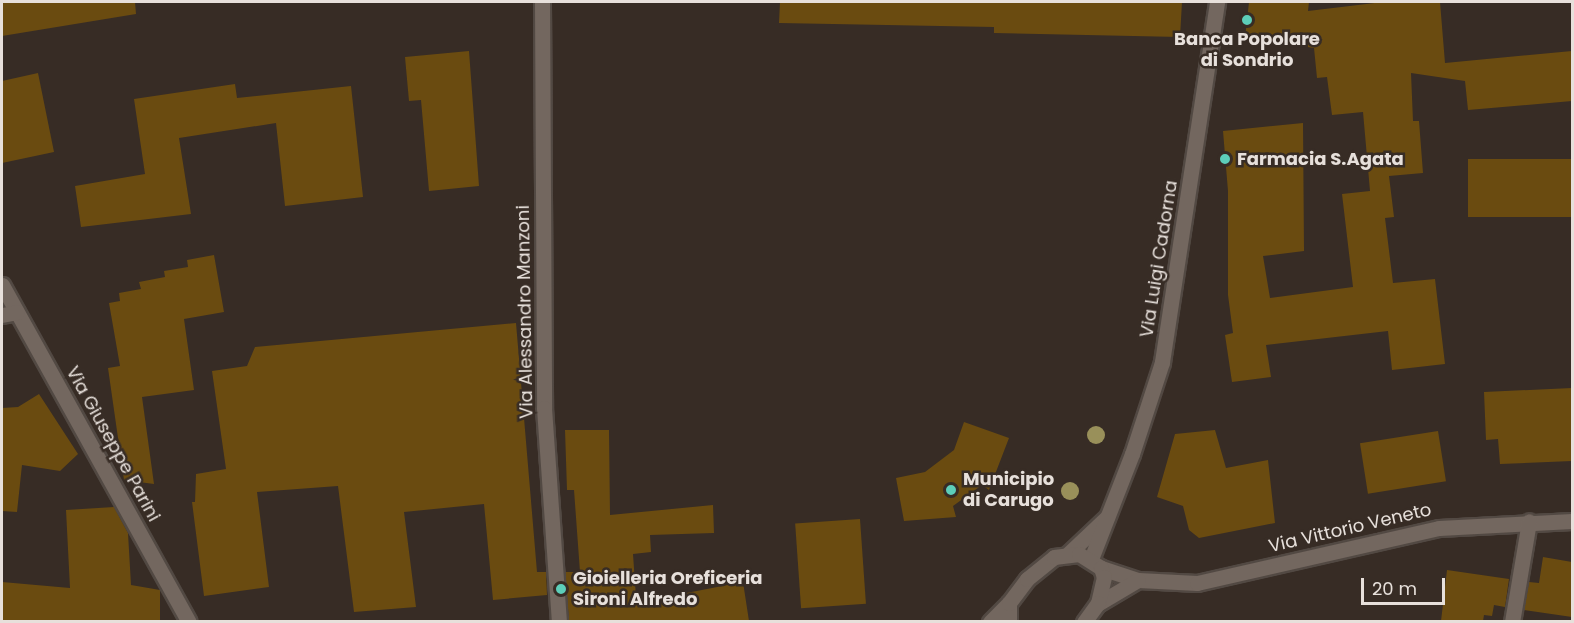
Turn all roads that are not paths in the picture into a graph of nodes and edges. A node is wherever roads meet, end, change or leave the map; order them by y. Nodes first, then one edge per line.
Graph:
1 (542, 2) edge
2 (1216, 2) edge
3 (2, 285) edge
4 (17, 312) junction
5 (2, 315) edge
6 (1109, 515) junction
7 (1529, 521) junction
8 (1572, 521) edge
9 (1068, 554) junction
10 (1096, 563) junction
11 (1138, 580) junction
12 (1009, 603) junction
13 (1098, 603) junction
14 (189, 621) edge
15 (559, 621) edge
16 (990, 621) edge
17 (1009, 621) edge
18 (1084, 621) edge
19 (1512, 621) edge

1 - 15 street, Via Alessandro Manzoni
2 - 6 street, Via Luigi Cadorna
3 - 4 street, Via Giuseppe Parini
4 - 5 street
4 - 14 street, Via Giuseppe Parini
6 - 9 street, Via Luigi Cadorna
6 - 10 street, Via Luigi Cadorna
7 - 8 street, Via Vittorio Veneto
7 - 11 street, Via Vittorio Veneto
7 - 19 street
9 - 10 street, Via Vittorio Veneto
9 - 12 street, Via Luigi Cadorna
10 - 11 street, Via Vittorio Veneto
10 - 13 street
11 - 13 street
12 - 16 street, Via Luigi Cadorna
12 - 17 street
13 - 18 street

